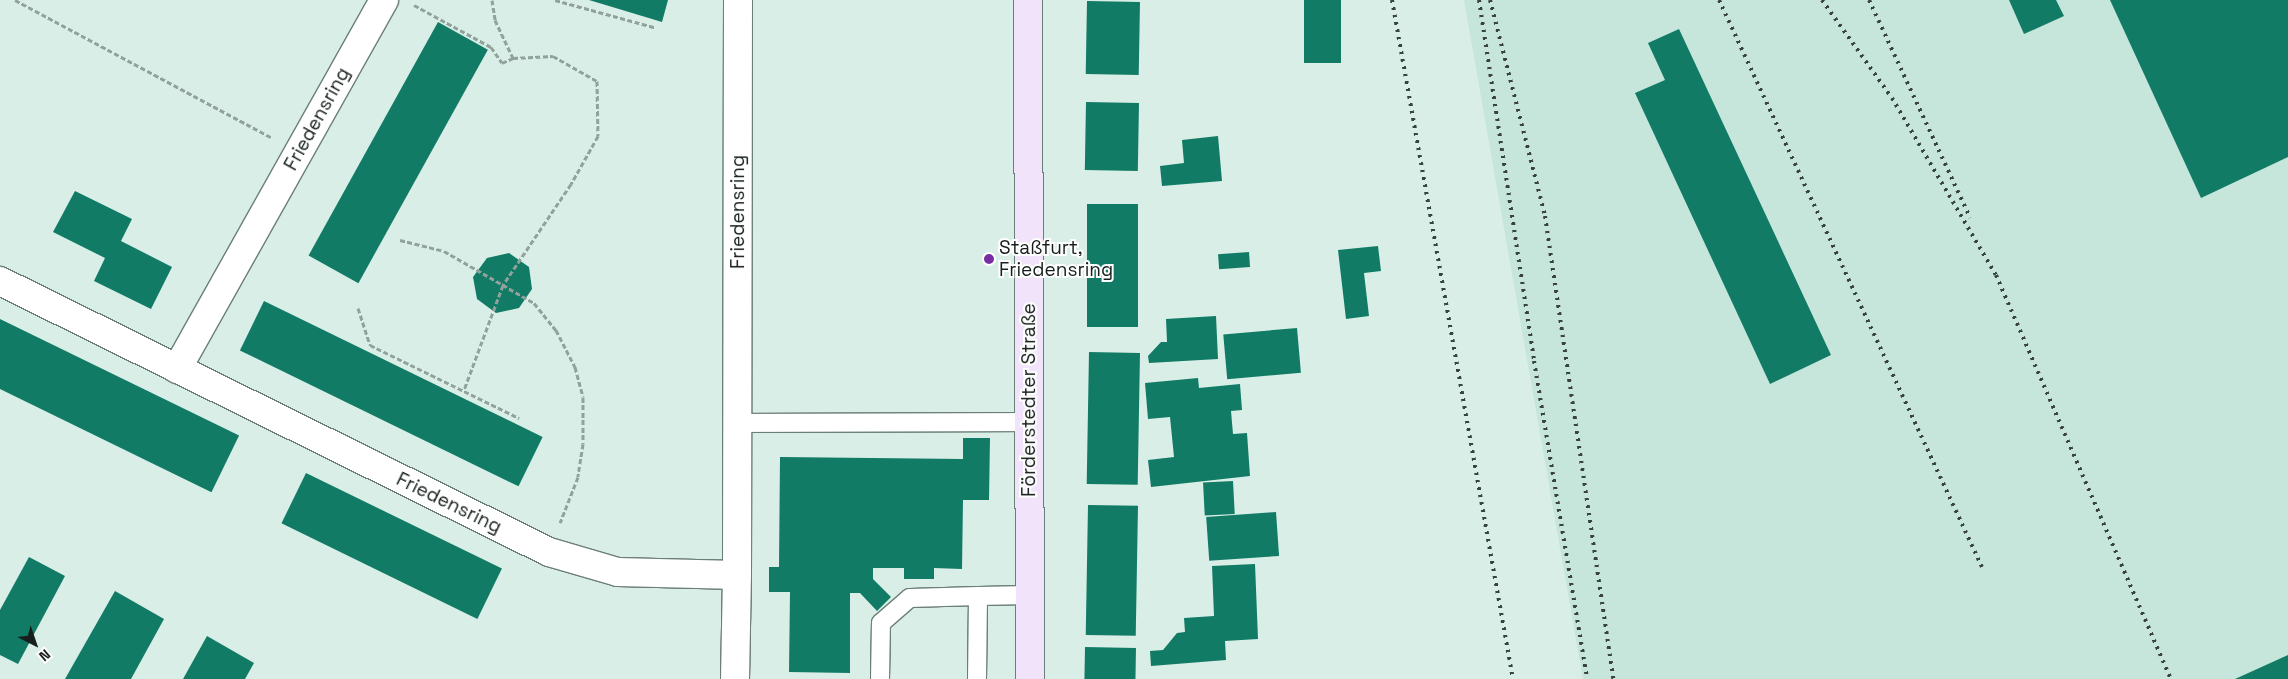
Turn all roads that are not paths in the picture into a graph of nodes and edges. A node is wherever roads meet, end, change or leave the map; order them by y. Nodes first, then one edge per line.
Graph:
1 (384, 0) edge
2 (738, 0) edge
3 (1028, 0) edge
4 (0, 280) edge
5 (177, 370) junction
6 (1029, 422) junction
7 (739, 423) junction
8 (737, 575) junction
9 (978, 596) junction
10 (1029, 596) junction
11 (735, 679) edge
12 (880, 679) edge
13 (977, 679) edge
14 (1030, 679) edge

1 - 5 street, Friedensring
2 - 7 street, Friedensring
3 - 6 main road, Förderstedter Straße
4 - 5 street, Friedensring
5 - 8 street, Friedensring
6 - 7 lane
6 - 10 main road, Förderstedter Straße
7 - 8 street, Friedensring
8 - 11 street, Friedensring
9 - 10 lane
9 - 12 lane
9 - 13 lane
10 - 14 main road, Förderstedter Straße

